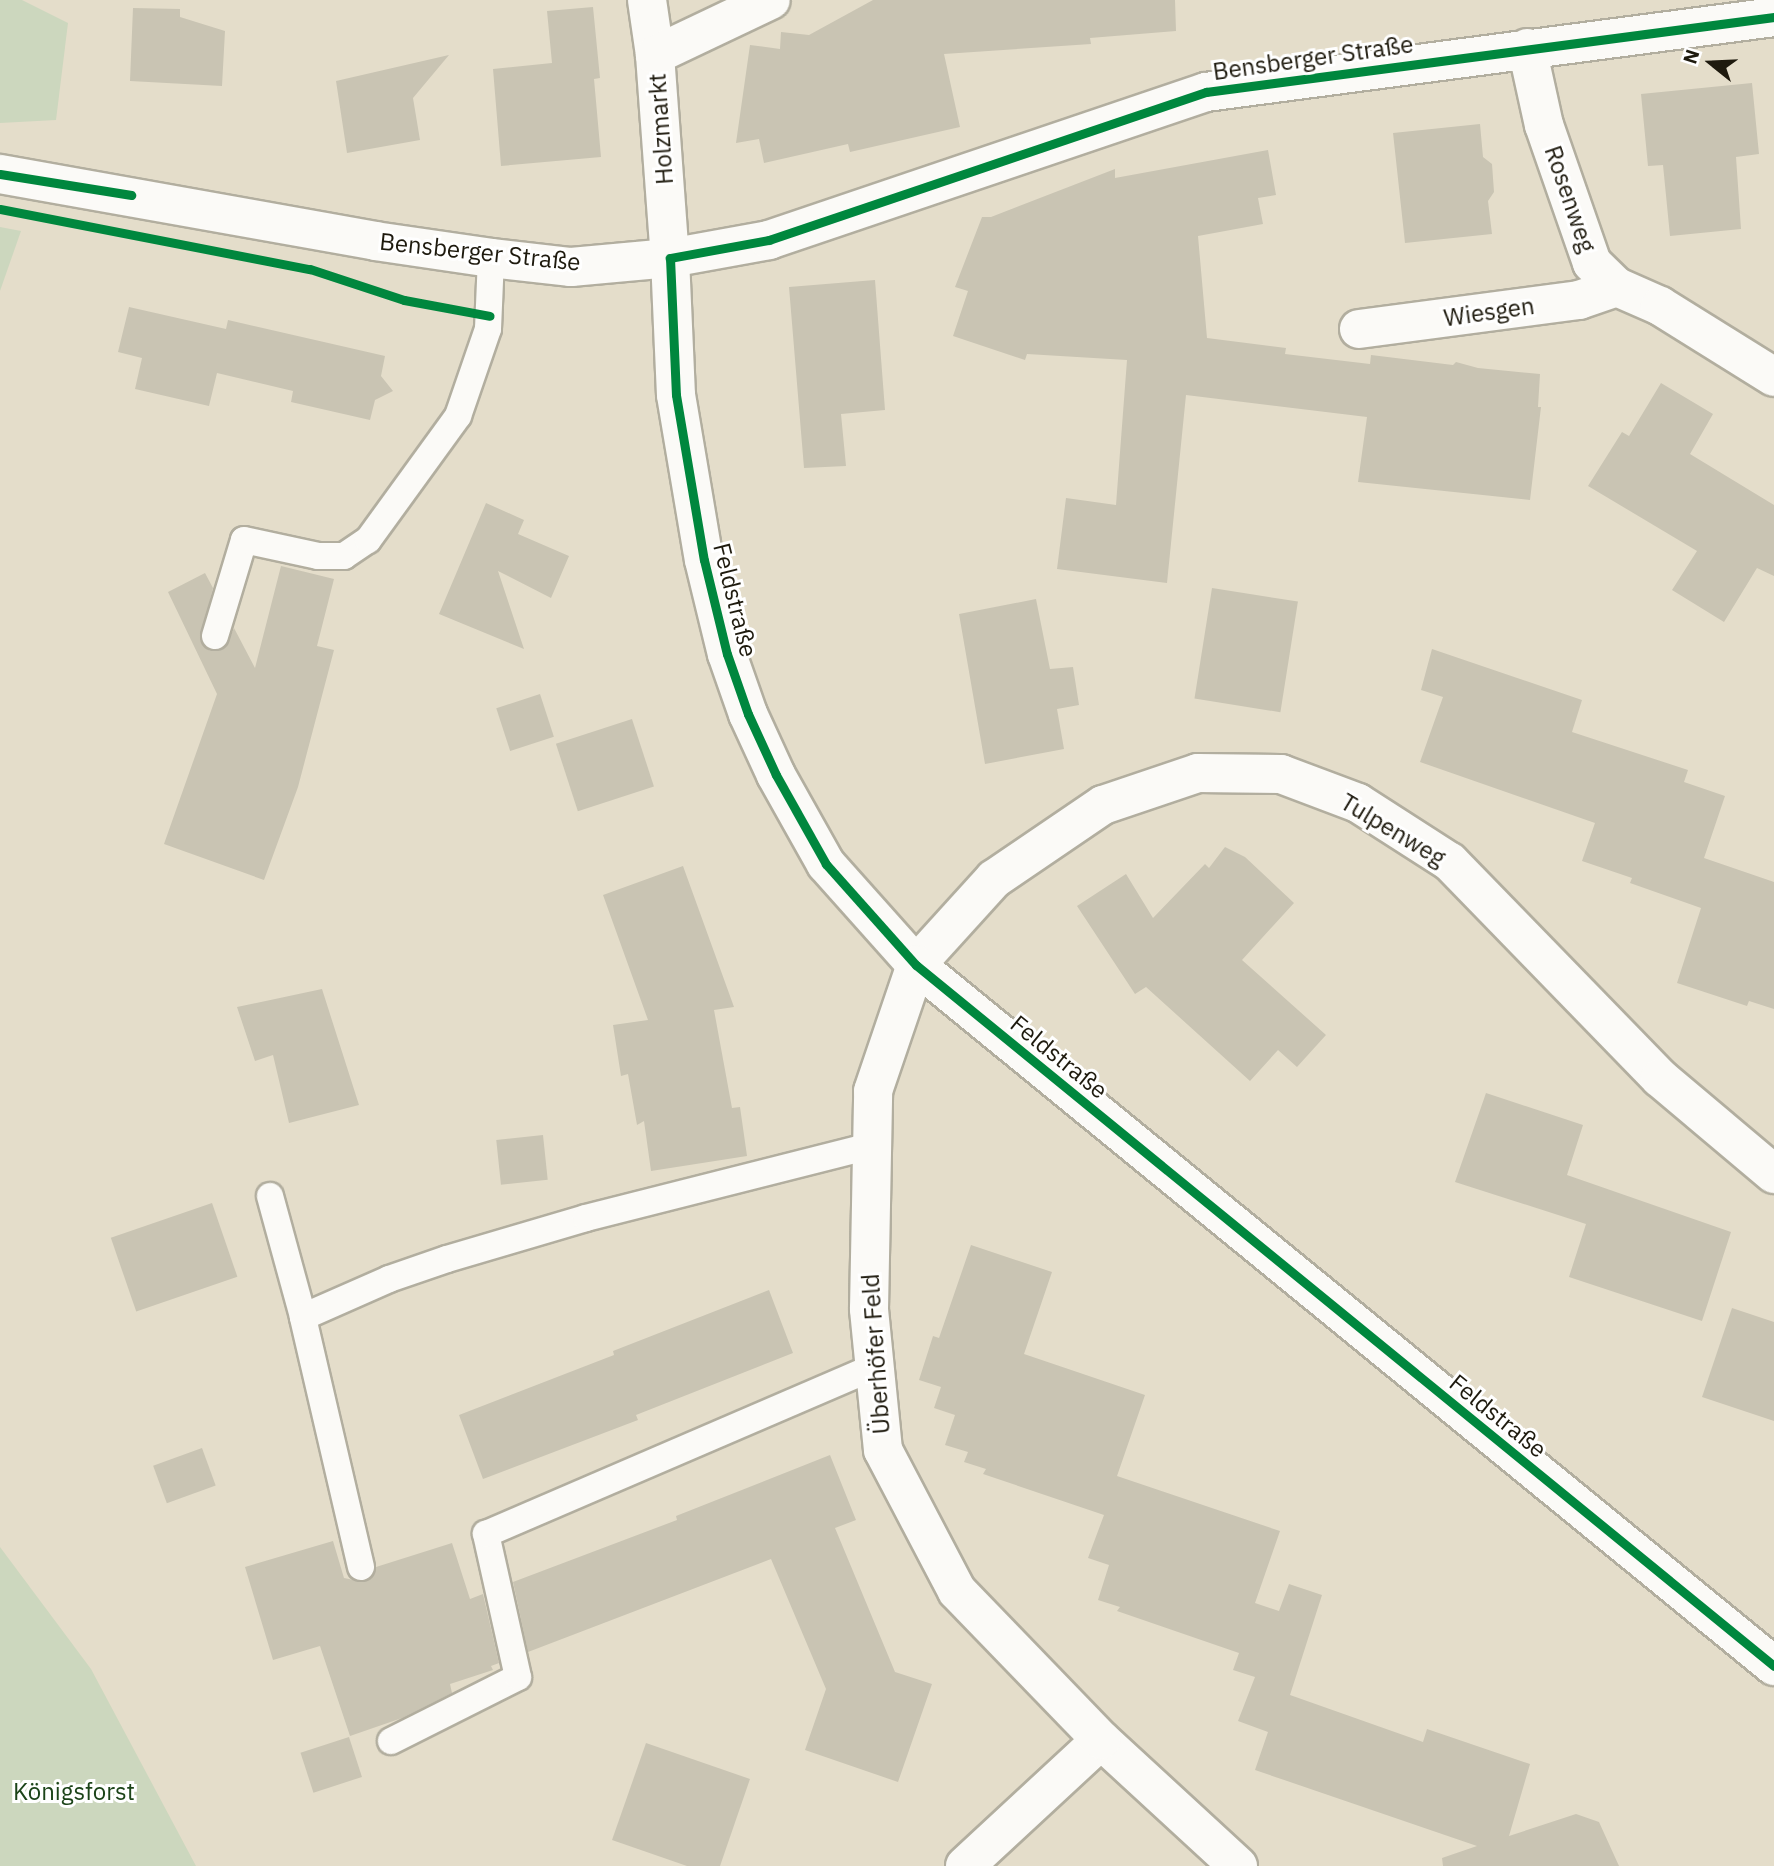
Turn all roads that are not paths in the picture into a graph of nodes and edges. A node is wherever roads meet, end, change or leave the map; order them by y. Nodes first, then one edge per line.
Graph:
1 (647, 0) edge
2 (771, 0) edge
3 (1774, 17) edge
4 (1527, 48) junction
5 (655, 55) junction
6 (0, 174) edge
7 (491, 258) junction
8 (670, 258) junction
9 (1616, 287) junction
10 (1359, 329) dead end
11 (1774, 377) edge
12 (215, 636) dead end
13 (916, 965) junction
14 (871, 1146) junction
15 (1774, 1174) edge
16 (271, 1196) dead end
17 (303, 1317) junction
18 (874, 1367) junction
19 (360, 1567) dead end
20 (1774, 1666) edge
21 (1101, 1740) junction
22 (391, 1741) dead end
23 (965, 1866) edge
24 (1238, 1866) edge

1 - 5 main road, Holzmarkt
2 - 5 main road
3 - 4 main road, Bensberger Straße
4 - 8 main road, Bensberger Straße
4 - 9 main road, Rosenweg
5 - 8 main road, Holzmarkt
6 - 7 main road, Bensberger Straße
7 - 8 main road, Bensberger Straße
7 - 12 lane
8 - 13 main road, Feldstraße
9 - 10 main road, Wiesgen
9 - 11 main road, Rosenweg
13 - 14 main road, Überhöfer Feld
13 - 15 main road, Tulpenweg
13 - 20 main road, Feldstraße
14 - 17 lane
14 - 18 main road, Überhöfer Feld
16 - 17 lane
17 - 19 lane
18 - 21 main road, Überhöfer Feld
18 - 22 lane
21 - 23 main road
21 - 24 main road, Überhöfer Feld

